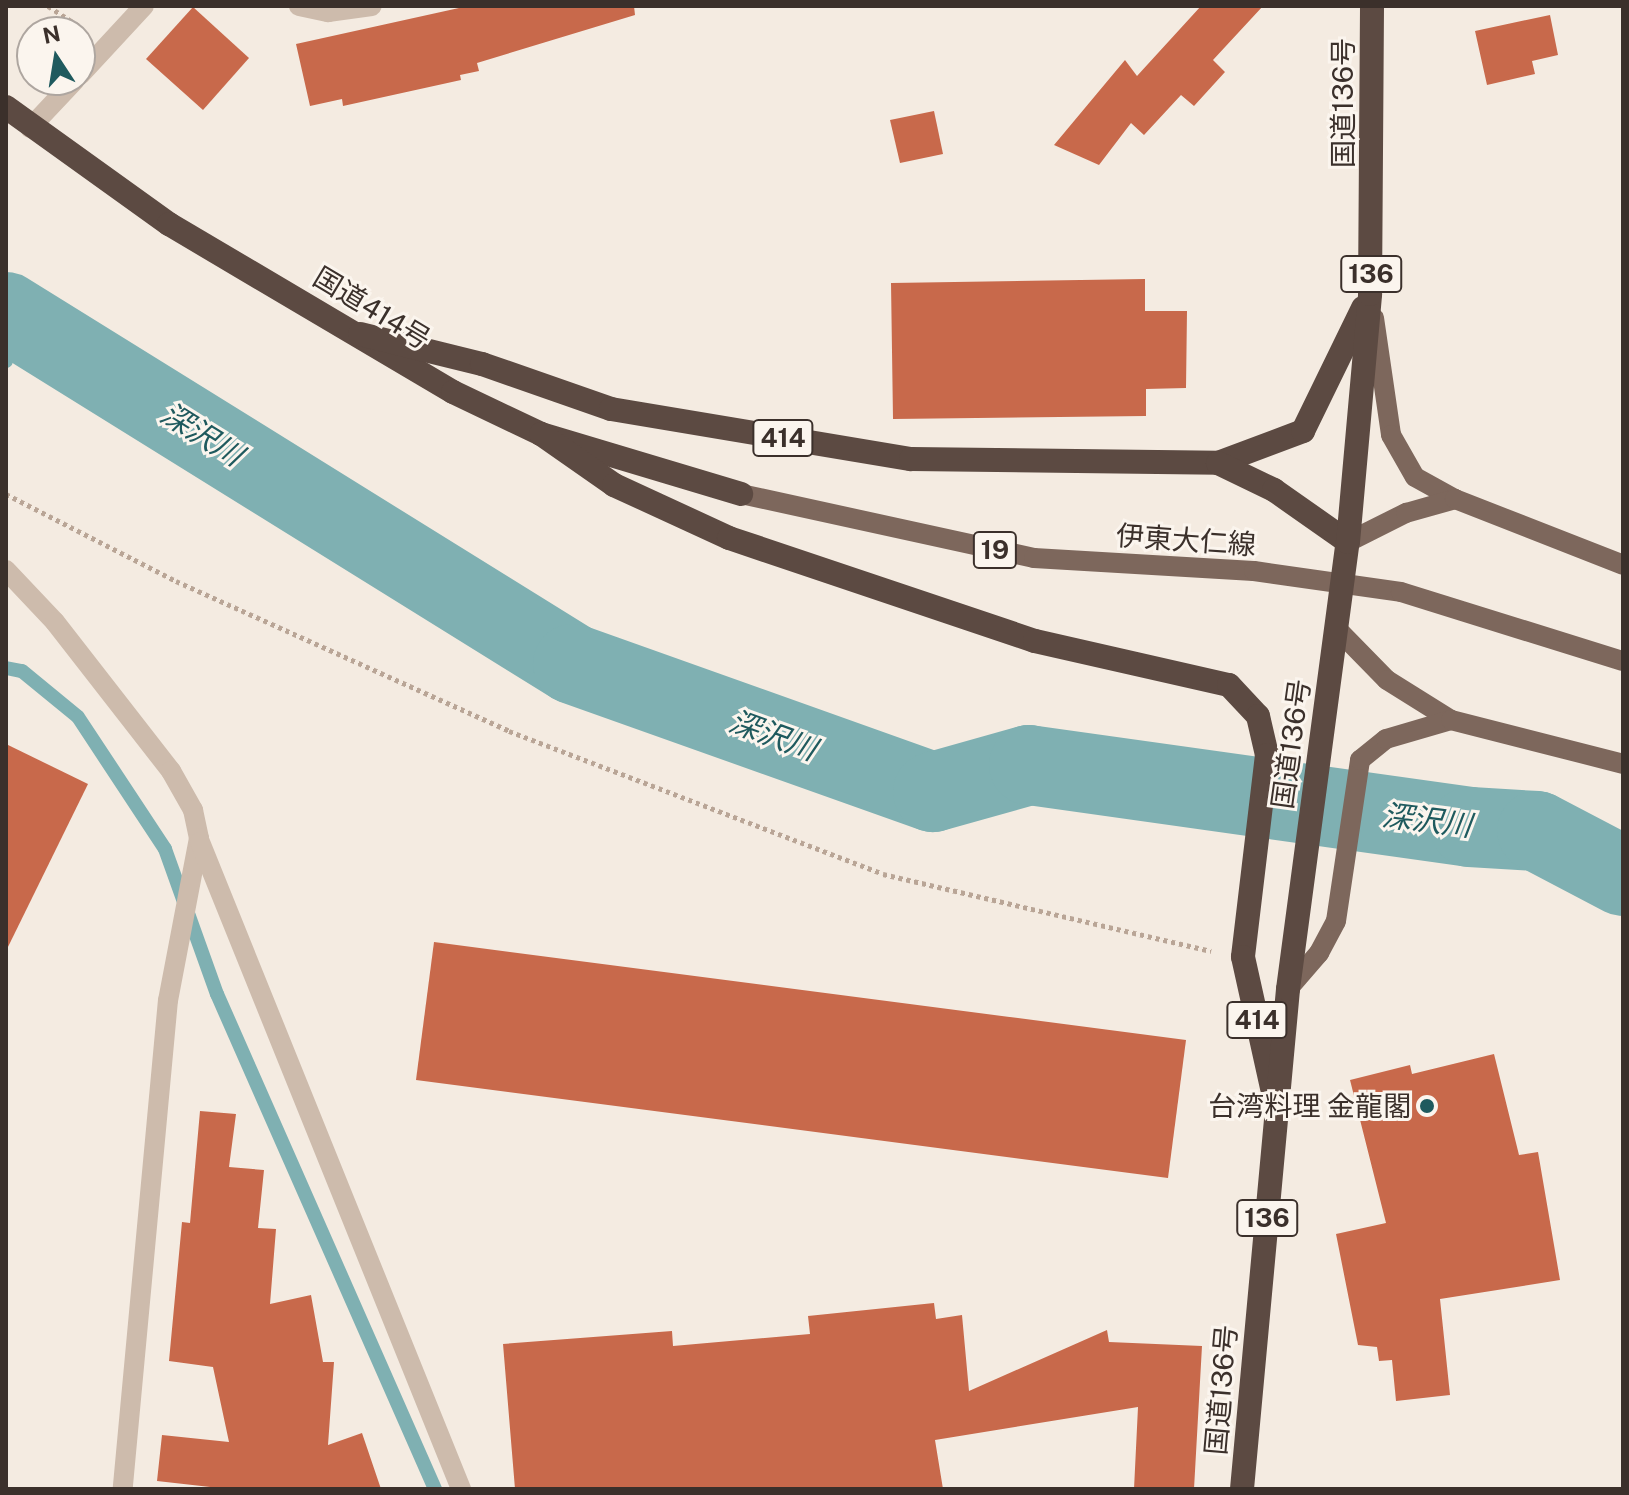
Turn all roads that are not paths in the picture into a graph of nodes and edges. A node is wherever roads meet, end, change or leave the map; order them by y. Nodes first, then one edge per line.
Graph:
1 (144, 6) edge
2 (299, 6) edge
3 (372, 6) edge
4 (1372, 6) edge
5 (96, 58) edge
6 (60, 96) edge
7 (6, 107) edge
8 (30, 128) junction
9 (1370, 294) junction
10 (360, 334) junction
11 (541, 434) junction
12 (1218, 463) junction
13 (741, 494) joint
14 (1455, 499) junction
15 (1348, 542) junction
16 (1623, 565) edge
17 (6, 570) edge
18 (1337, 629) junction
19 (1623, 661) edge
20 (1451, 720) junction
21 (1623, 764) edge
22 (199, 838) junction
23 (1288, 989) junction
24 (1277, 1110) junction
25 (123, 1489) edge
26 (461, 1489) edge
27 (1242, 1489) edge

1 - 5 street
2 - 3 street
4 - 9 highway, 国道136号 / 136
6 - 8 street
7 - 8 highway, 国道414号 / 414
8 - 10 highway, 国道414号 / 414
9 - 12 highway
9 - 14 main road
9 - 15 highway, 国道136号 / 136
10 - 11 highway, 国道414号 / 414
10 - 12 highway, 414
11 - 13 highway, 国道414号 / 414
11 - 24 highway, 414
12 - 15 highway, 414
13 - 19 main road, 伊東大仁線 / 19
14 - 15 main road
14 - 16 main road
15 - 18 highway, 国道136号 / 136
17 - 22 street
18 - 20 main road
18 - 23 highway, 国道136号 / 136
20 - 21 main road
20 - 23 main road
22 - 25 street
22 - 26 street
23 - 24 highway, 国道136号 / 136
24 - 27 highway, 国道136号 / 136

